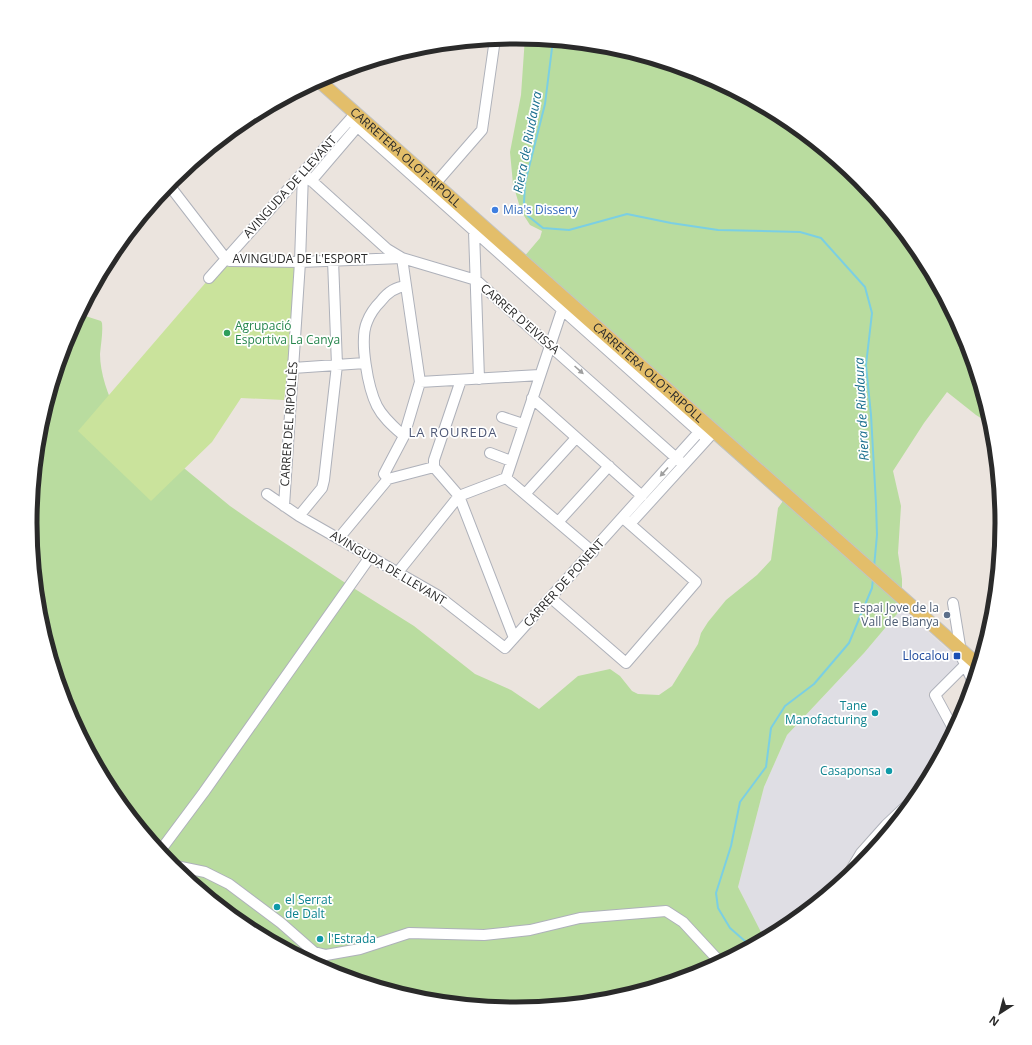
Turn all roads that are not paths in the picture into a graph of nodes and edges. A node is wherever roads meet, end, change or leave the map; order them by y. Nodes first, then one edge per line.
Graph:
1 (494, 45) edge
2 (322, 85) edge
3 (355, 120) junction
4 (303, 173) junction
5 (311, 181) junction
6 (435, 184) junction
7 (172, 189) edge
8 (474, 231) junction
9 (402, 258) junction
10 (226, 259) junction
11 (333, 260) junction
12 (300, 262) junction
13 (209, 278) dead end
14 (476, 280) junction
15 (406, 286) junction
16 (562, 310) junction
17 (550, 344) junction
18 (366, 363) junction
19 (336, 365) junction
20 (292, 368) junction
21 (540, 375) junction
22 (479, 379) junction
23 (461, 380) junction
24 (420, 382) junction
25 (532, 398) junction
26 (502, 417) dead end
27 (523, 424) junction
28 (404, 436) junction
29 (705, 437) junction
30 (576, 438) junction
31 (490, 454) dead end
32 (511, 461) junction
33 (680, 461) junction
34 (609, 466) junction
35 (434, 467) junction
36 (506, 478) junction
37 (388, 479) junction
38 (526, 493) junction
39 (267, 494) dead end
40 (459, 496) junction
41 (642, 496) junction
42 (284, 506) junction
43 (299, 516) junction
44 (559, 521) junction
45 (627, 521) junction
46 (339, 538) junction
47 (592, 552) junction
48 (370, 557) junction
49 (398, 572) junction
50 (552, 598) junction
51 (953, 603) dead end
52 (514, 638) junction
53 (505, 648) joint
54 (960, 649) junction
55 (971, 664) edge
56 (951, 724) edge
57 (890, 821) edge
58 (164, 846) edge
59 (857, 859) edge
60 (184, 868) edge
61 (716, 957) edge

1 - 6 street
2 - 3 main road, CARRETERA OLOT-RIPOLL
3 - 4 street, AVINGUDA DE LLEVANT
3 - 5 street, AVINGUDA DE LLEVANT
3 - 6 main road, CARRETERA OLOT-RIPOLL
3 - 8 street
4 - 5 street, CARRER D'EIVISSA
4 - 10 street, AVINGUDA DE LLEVANT
4 - 12 street, CARRER DEL RIPOLLÈS
5 - 9 street, CARRER D'EIVISSA
6 - 29 main road, CARRETERA OLOT-RIPOLL
7 - 10 street, AVINGUDA DE L'ESPORT
8 - 14 street
8 - 16 street
9 - 11 street, AVINGUDA DE L'ESPORT
9 - 14 street, CARRER D'EIVISSA
9 - 15 street
10 - 12 street, AVINGUDA DE L'ESPORT
10 - 13 street, AVINGUDA DE LLEVANT
11 - 12 street, AVINGUDA DE L'ESPORT
11 - 19 street
12 - 20 street, CARRER DEL RIPOLLÈS
14 - 17 street, CARRER D'EIVISSA
14 - 22 street
15 - 18 street
15 - 24 street
16 - 17 street
16 - 29 street
17 - 21 street
17 -> 33 street, CARRER D'EIVISSA
18 - 19 street
18 - 28 street
19 - 20 street
19 - 43 street
20 - 42 street, CARRER DEL RIPOLLÈS
21 - 22 street
21 - 25 street
22 - 23 street
23 - 24 street
23 - 35 street
24 - 28 street
25 - 27 street
25 - 30 street
26 - 27 street
27 - 32 street
28 - 37 street
29 - 33 street, CARRER DE PONENT
29 - 54 main road, CARRETERA OLOT-RIPOLL
30 - 34 street
30 - 38 street
31 - 32 street
32 - 36 street
33 -> 41 street, CARRER DE PONENT
33 - 45 street, CARRER DE PONENT
34 - 41 street
34 - 44 street
35 - 37 street
35 - 40 street
36 - 38 street
36 - 40 street
37 - 46 street
38 - 44 street
39 - 42 street, AVINGUDA DE LLEVANT
40 - 49 street
40 - 52 street
41 - 45 street, CARRER DE PONENT
42 - 43 street, AVINGUDA DE LLEVANT
43 - 46 street, AVINGUDA DE LLEVANT
44 - 47 street
45 - 47 street, CARRER DE PONENT
45 - 50 street
46 - 48 street, AVINGUDA DE LLEVANT
47 - 50 street, CARRER DE PONENT
48 - 49 street, AVINGUDA DE LLEVANT
48 - 58 street
49 - 53 street, AVINGUDA DE LLEVANT
50 - 52 street, CARRER DE PONENT
51 - 54 street
52 - 53 street, CARRER DE PONENT
54 - 55 main road, CARRETERA OLOT-RIPOLL
55 - 56 street
57 - 59 street
60 - 61 street

